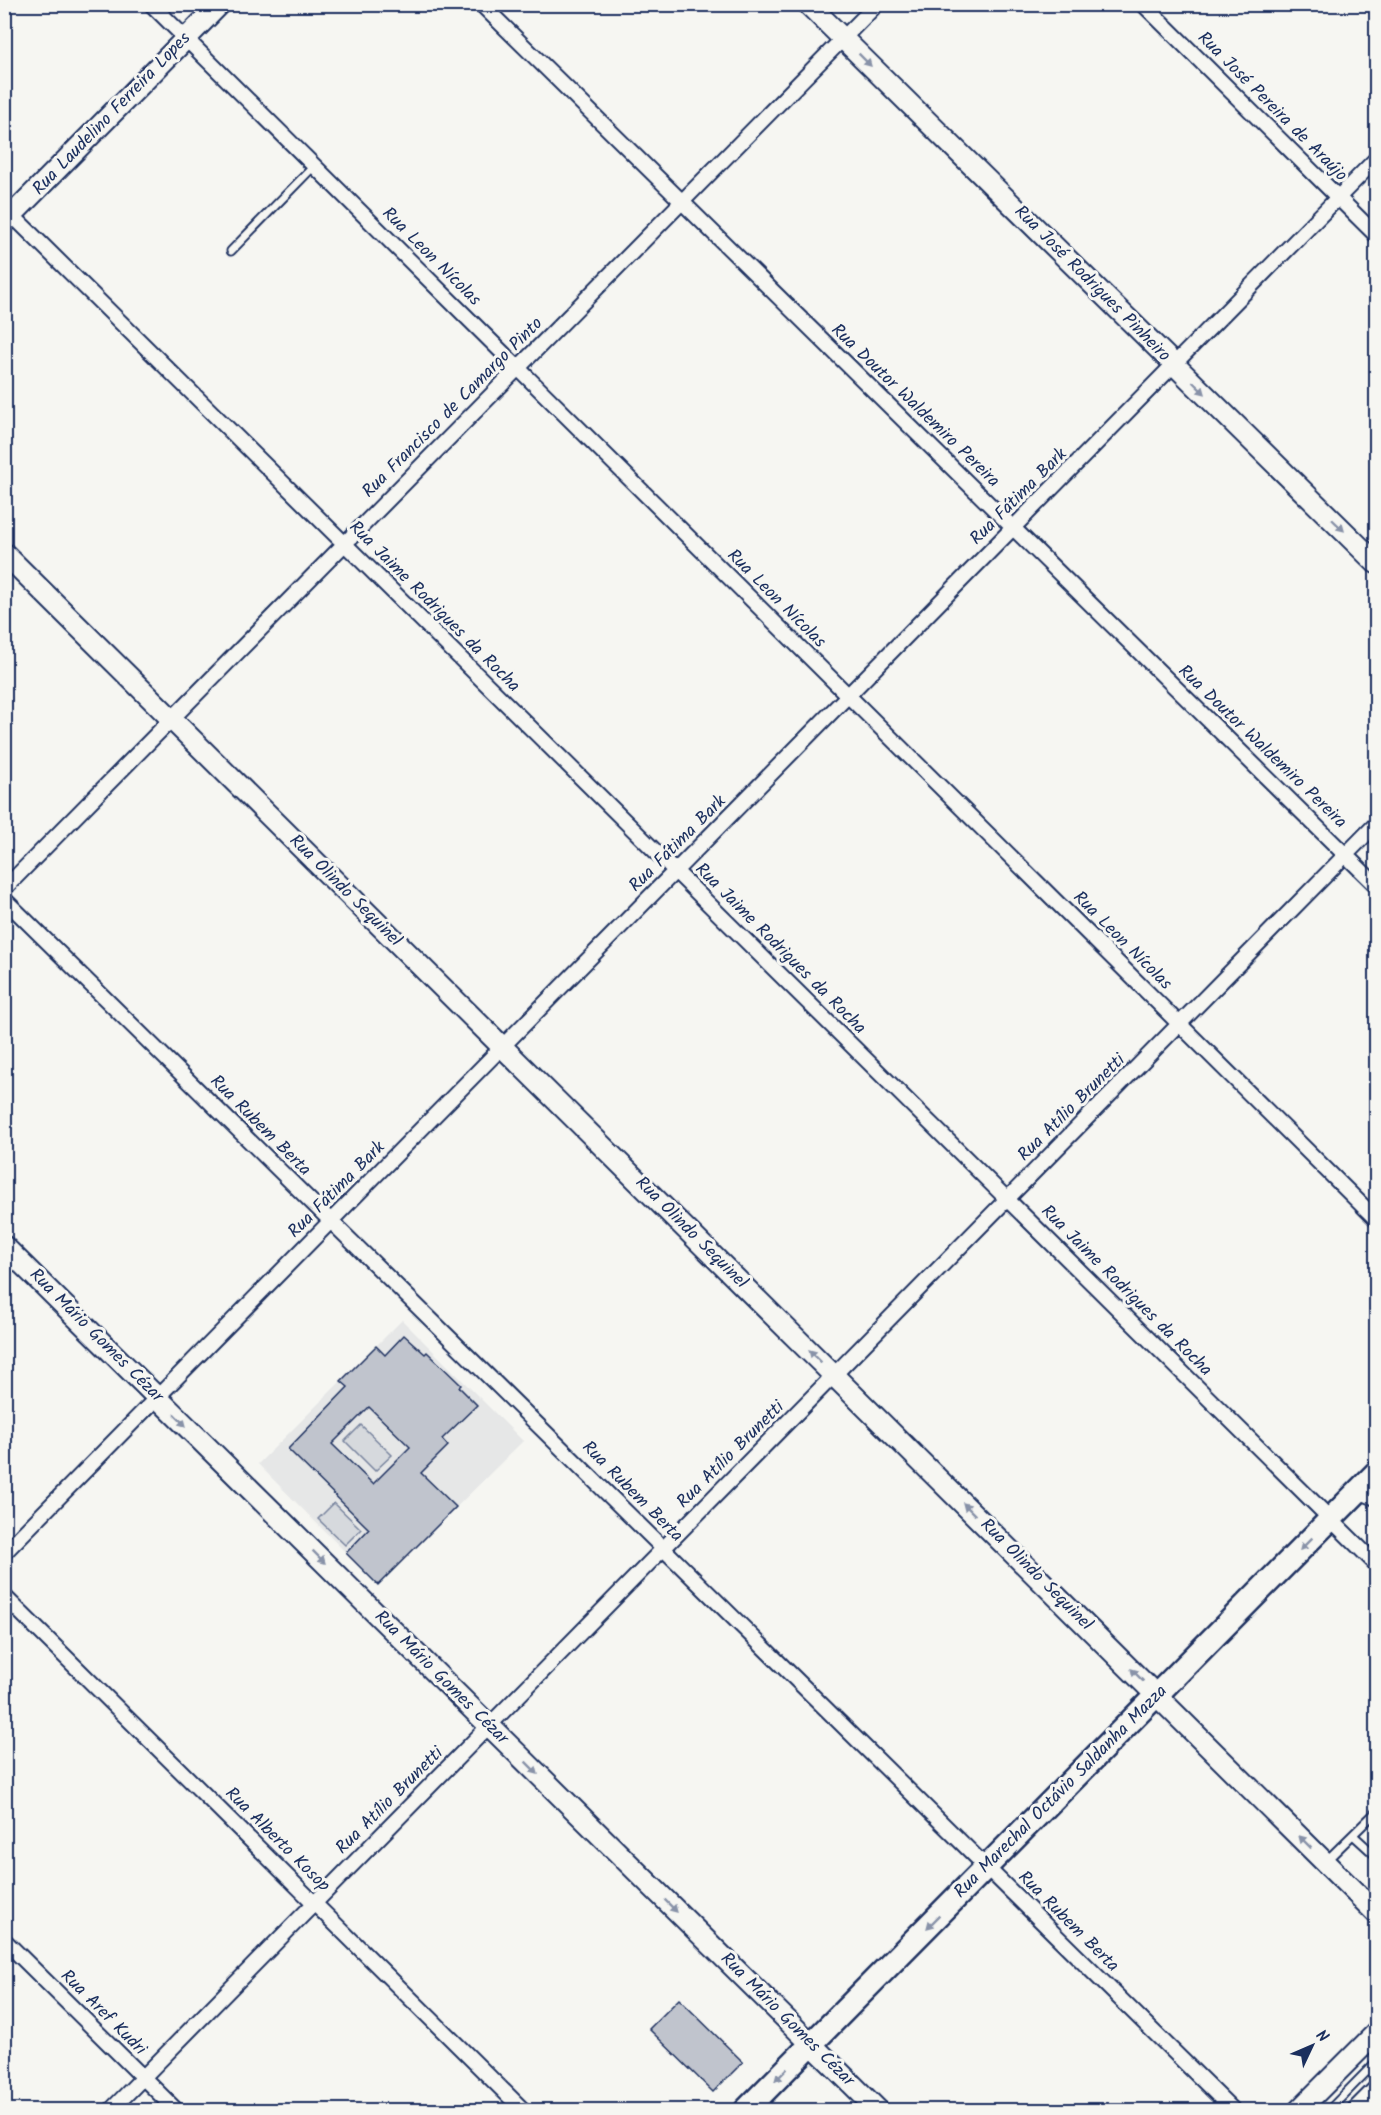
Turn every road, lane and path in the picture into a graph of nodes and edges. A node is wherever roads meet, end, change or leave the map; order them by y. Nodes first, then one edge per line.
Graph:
1 (151, 4) edge
2 (220, 4) edge
3 (481, 4) edge
4 (808, 4) edge
5 (877, 4) edge
6 (1143, 4) edge
7 (186, 39) junction
8 (843, 39) junction
9 (1377, 159) edge
10 (314, 166) junction
11 (1339, 198) junction
12 (682, 202) junction
13 (7, 215) edge
14 (1377, 235) edge
15 (231, 251) dead end
16 (1174, 364) junction
17 (518, 368) junction
18 (1014, 528) junction
19 (345, 544) junction
20 (4, 553) edge
21 (1377, 563) edge
22 (849, 696) junction
23 (172, 719) junction
24 (1377, 824) edge
25 (1346, 855) junction
26 (676, 871) junction
27 (1377, 885) edge
28 (4, 889) edge
29 (4, 899) edge
30 (1180, 1024) junction
31 (503, 1047) junction
32 (1007, 1199) junction
33 (1377, 1219) edge
34 (331, 1221) junction
35 (4, 1246) edge
36 (834, 1375) junction
37 (158, 1398) junction
38 (1377, 1473) edge
39 (1366, 1498) edge
40 (1331, 1519) junction
41 (664, 1548) junction
42 (4, 1553) edge
43 (1377, 1564) edge
44 (4, 1596) edge
45 (1156, 1695) junction
46 (489, 1726) junction
47 (1377, 1812) edge
48 (1353, 1835) junction
49 (1377, 1856) edge
50 (1325, 1862) junction
51 (987, 1867) junction
52 (314, 1903) junction
53 (1377, 1913) edge
54 (4, 1940) edge
55 (1377, 2033) edge
56 (811, 2044) junction
57 (1377, 2062) edge
58 (143, 2078) junction
59 (1377, 2092) edge
60 (111, 2110) edge
61 (176, 2110) edge
62 (523, 2110) edge
63 (746, 2110) edge
64 (878, 2110) edge
65 (1233, 2110) edge
66 (1299, 2110) edge
67 (1329, 2110) edge
68 (1358, 2110) edge

1 - 7 street, Rua Leon Nícolas
2 - 7 street, Rua Laudelino Ferreira Lopes
3 - 12 street, Rua Doutor Waldemiro Pereira
4 - 8 street, Rua José Rodrigues Pinheiro
5 - 8 street, Rua Francisco de Camargo Pinto
6 - 11 street, Rua José Pereira de Araújo
7 - 10 street, Rua Leon Nícolas
7 - 13 street, Rua Laudelino Ferreira Lopes
8 - 12 street, Rua Francisco de Camargo Pinto
8 -> 16 street, Rua José Rodrigues Pinheiro
9 - 11 street, Rua Fátima Bark
10 - 15 lane
10 - 17 street, Rua Leon Nícolas
11 - 14 street, Rua José Pereira de Araújo
11 - 16 street, Rua Fátima Bark
12 - 17 street, Rua Francisco de Camargo Pinto
12 - 18 street, Rua Doutor Waldemiro Pereira
13 - 19 street, Rua Jaime Rodrigues da Rocha
16 - 18 street, Rua Fátima Bark
16 -> 21 street, Rua José Rodrigues Pinheiro
17 - 19 street, Rua Francisco de Camargo Pinto
17 - 22 street, Rua Leon Nícolas
18 - 22 street, Rua Fátima Bark
18 - 25 street, Rua Doutor Waldemiro Pereira
19 - 23 street, Rua Francisco de Camargo Pinto
19 - 26 street, Rua Jaime Rodrigues da Rocha
20 - 23 street, Rua Olindo Sequinel
22 - 26 street, Rua Fátima Bark
22 - 30 street, Rua Leon Nícolas
23 - 28 street, Rua Francisco de Camargo Pinto
23 - 31 street, Rua Olindo Sequinel
24 - 25 street, Rua Atílio Brunetti
25 - 27 street, Rua Doutor Waldemiro Pereira
25 - 30 street, Rua Atílio Brunetti
26 - 31 street, Rua Fátima Bark
26 - 32 street, Rua Jaime Rodrigues da Rocha
29 - 34 street, Rua Rubem Berta
30 - 32 street, Rua Atílio Brunetti
30 - 33 street, Rua Leon Nícolas
31 - 34 street, Rua Fátima Bark
36 -> 31 street, Rua Olindo Sequinel
32 - 36 street, Rua Atílio Brunetti
32 - 40 street, Rua Jaime Rodrigues da Rocha
34 - 37 street, Rua Fátima Bark
34 - 41 street, Rua Rubem Berta
35 - 37 street, Rua Mário Gomes Cézar
36 - 41 street, Rua Atílio Brunetti
45 -> 36 street, Rua Olindo Sequinel
37 - 42 street, Rua Fátima Bark
37 -> 46 street, Rua Mário Gomes Cézar
38 - 39 main road, Rua Marechal Octávio Saldanha Mazza
39 - 40 main road, Rua Marechal Octávio Saldanha Mazza
40 - 43 street, Rua Jaime Rodrigues da Rocha
40 -> 45 main road, Rua Marechal Octávio Saldanha Mazza
41 - 46 street, Rua Atílio Brunetti
41 - 51 street, Rua Rubem Berta
44 - 52 street, Rua Alberto Kosop
50 -> 45 street, Rua Olindo Sequinel
45 - 51 main road, Rua Marechal Octávio Saldanha Mazza
46 - 52 street, Rua Atílio Brunetti
46 -> 56 street, Rua Mário Gomes Cézar
47 - 48 lane
48 - 49 lane
48 - 50 lane
50 - 53 street, Rua Olindo Sequinel
51 -> 56 main road, Rua Marechal Octávio Saldanha Mazza
51 - 65 street, Rua Rubem Berta
52 - 58 street, Rua Atílio Brunetti
52 - 62 street, Rua Alberto Kosop
54 - 58 street, Rua Aref Kudri
55 - 66 street
56 -> 63 main road, Rua Marechal Octávio Saldanha Mazza
56 - 64 street, Rua Mário Gomes Cézar
57 - 67 lane
58 - 60 street, Rua Atílio Brunetti
58 - 61 street, Rua Aref Kudri
59 - 68 street

